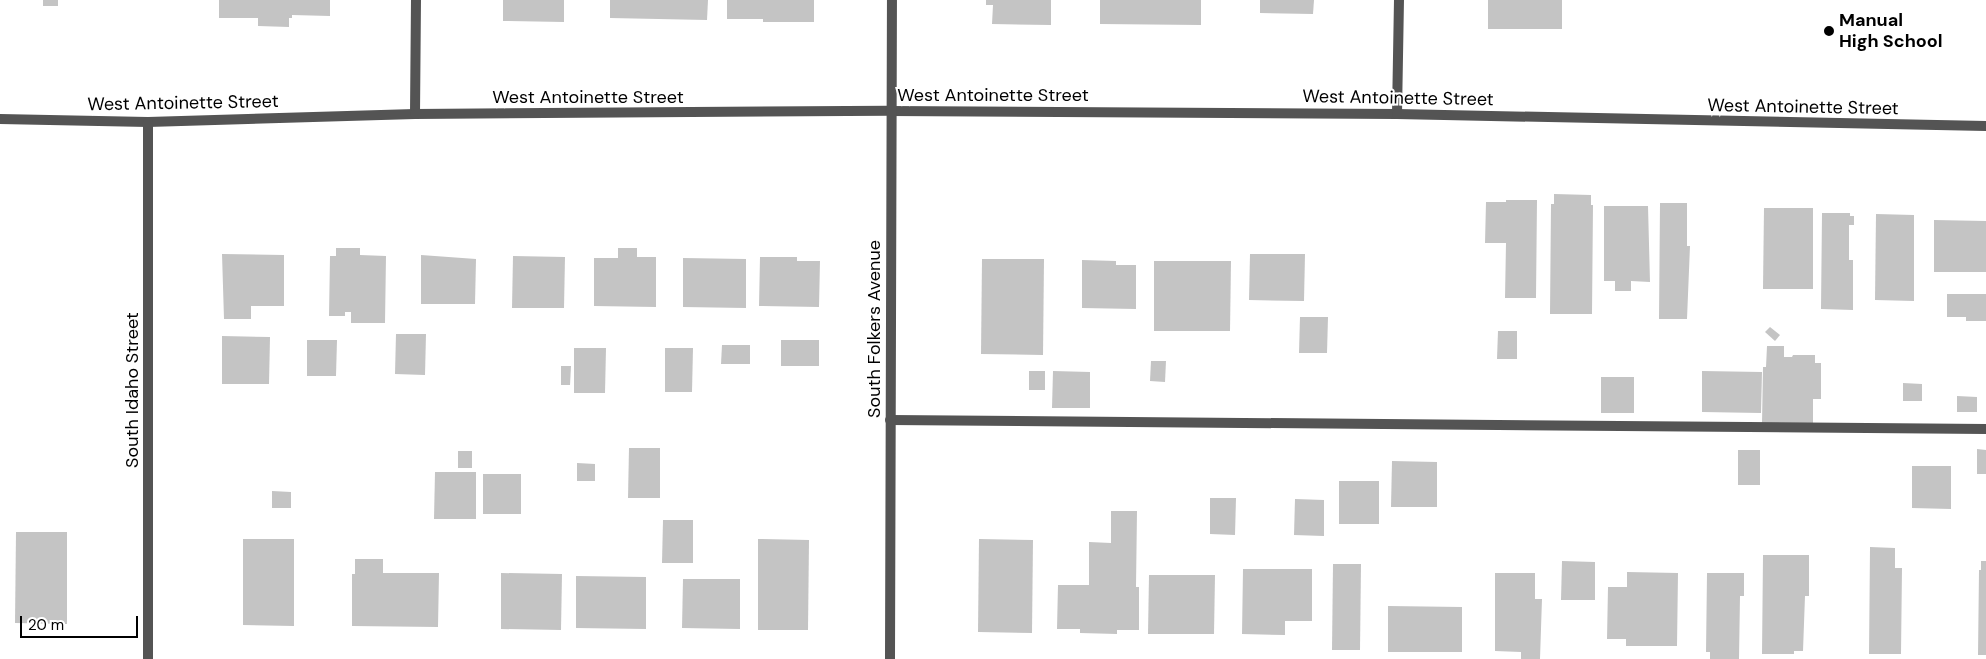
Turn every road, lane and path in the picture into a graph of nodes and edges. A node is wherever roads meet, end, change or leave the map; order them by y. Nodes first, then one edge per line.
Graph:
1 (416, 0) edge
2 (892, 0) edge
3 (1399, 0) edge
4 (890, 111) junction
5 (415, 114) junction
6 (1398, 114) junction
7 (0, 119) edge
8 (148, 122) junction
9 (1986, 126) edge
10 (890, 420) junction
11 (1986, 429) edge
12 (148, 659) edge
13 (890, 659) edge

1 - 5 street
2 - 4 street, South Folkers Avenue
3 - 6 street
4 - 5 street, West Antoinette Street
4 - 6 street, West Antoinette Street
4 - 10 street, South Folkers Avenue
5 - 8 street, West Antoinette Street
6 - 9 street, West Antoinette Street
7 - 8 street, West Antoinette Street
8 - 12 street, South Idaho Street
10 - 11 street
10 - 13 street, South Folkers Avenue

